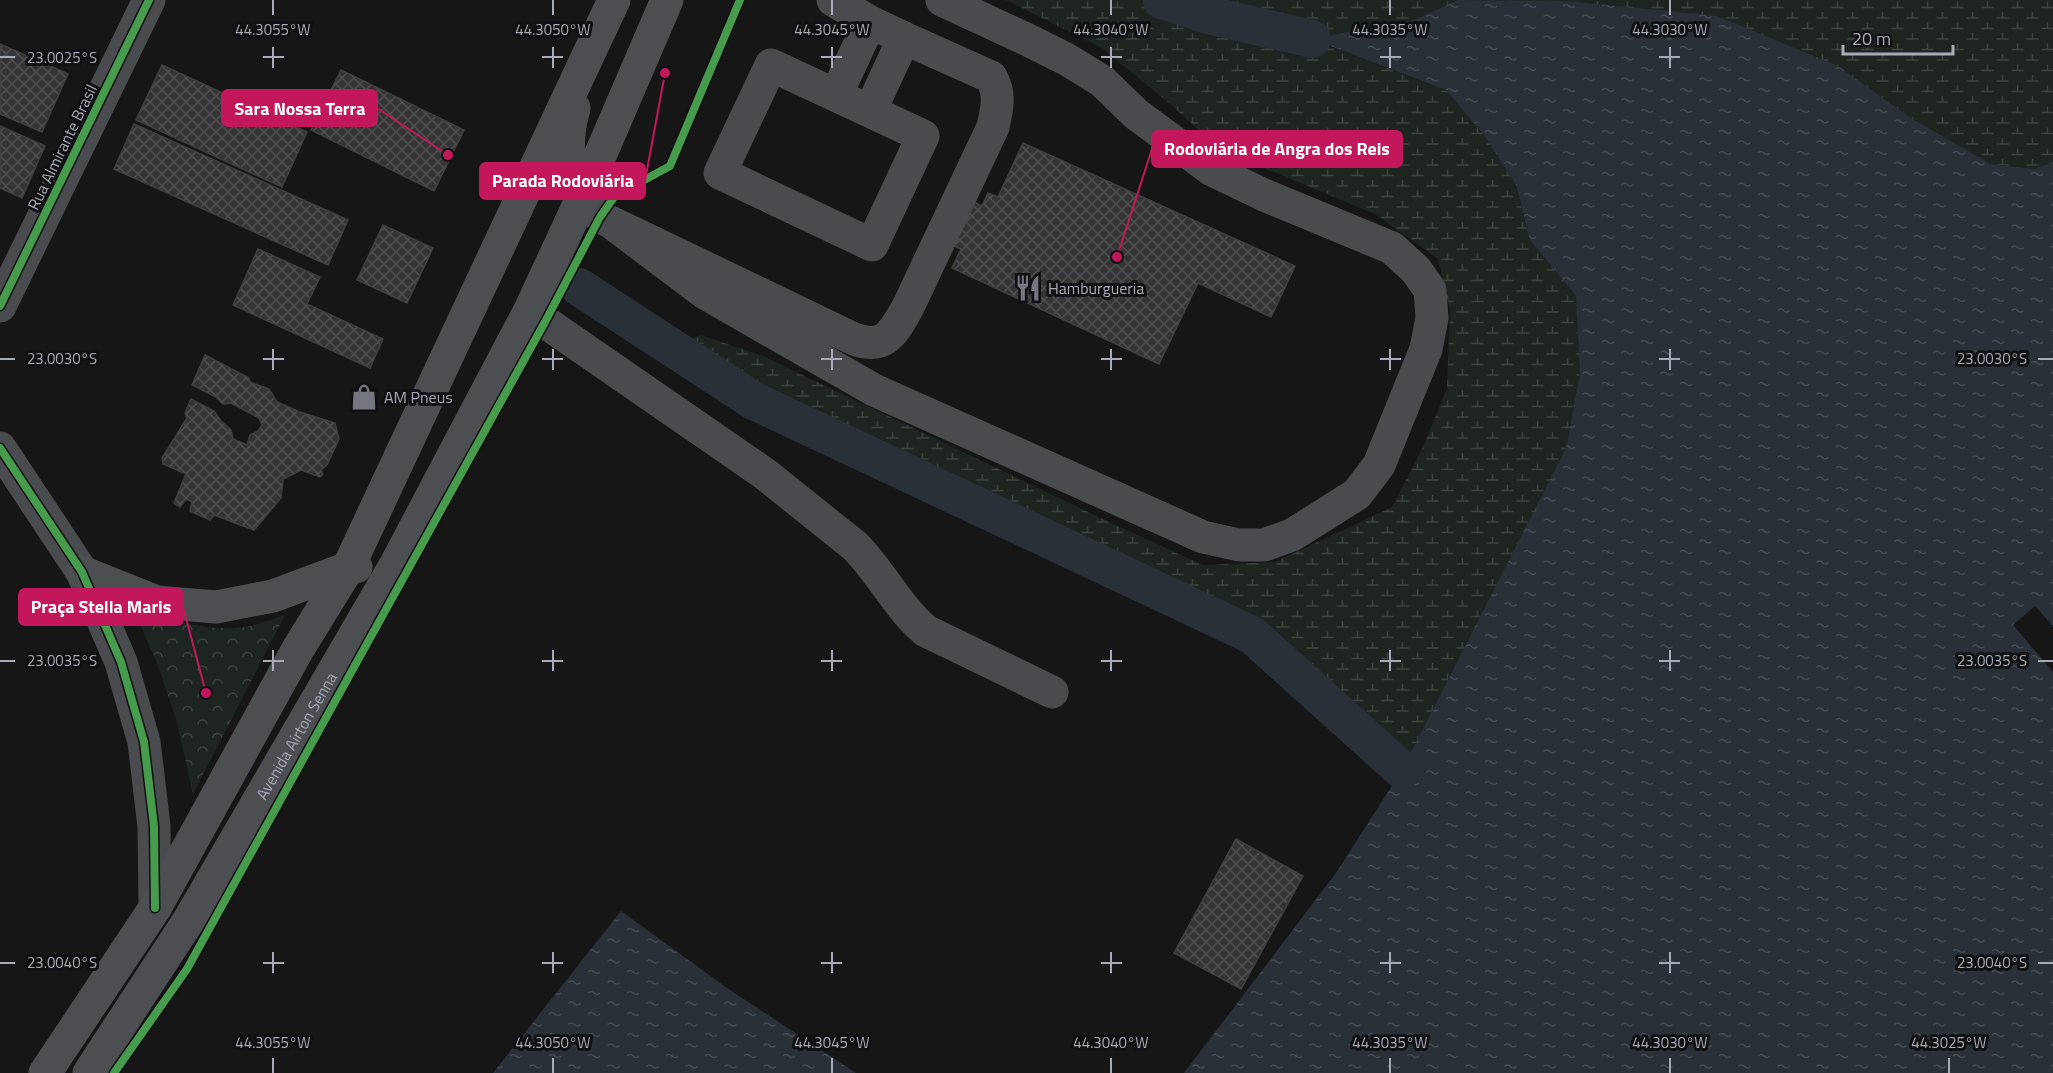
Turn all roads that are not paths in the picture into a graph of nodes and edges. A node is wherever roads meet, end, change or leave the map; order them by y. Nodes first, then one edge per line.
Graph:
1 (149, 0) edge
2 (614, 0) edge
3 (668, 0) edge
4 (833, 0) edge
5 (942, 0) edge
6 (870, 22) junction
7 (904, 38) junction
8 (588, 57) junction
9 (836, 95) junction
10 (870, 111) junction
11 (581, 201) junction
12 (616, 226) junction
13 (0, 306) edge
14 (530, 310) junction
15 (0, 448) edge
16 (396, 564) junction
17 (348, 568) junction
18 (82, 572) junction
19 (1052, 692) dead end
20 (155, 908) junction
21 (45, 1073) edge
22 (89, 1073) edge

1 - 13 street, Rua Almirante Brasil
2 - 8 main road
3 - 11 main road, Avenida Airton Senna
4 - 6 street
5 - 12 street
6 - 7 street
6 - 9 street
7 - 10 street
7 - 12 street
8 - 11 main road
8 - 17 main road
9 - 10 street
9 - 10 street
11 - 12 street
11 - 14 main road, Avenida Airton Senna
14 - 16 main road, Avenida Airton Senna
14 - 19 street
15 - 18 street
16 - 17 main road
16 - 22 main road, Avenida Airton Senna
17 - 18 main road
17 - 20 main road
18 - 20 street
20 - 21 main road

